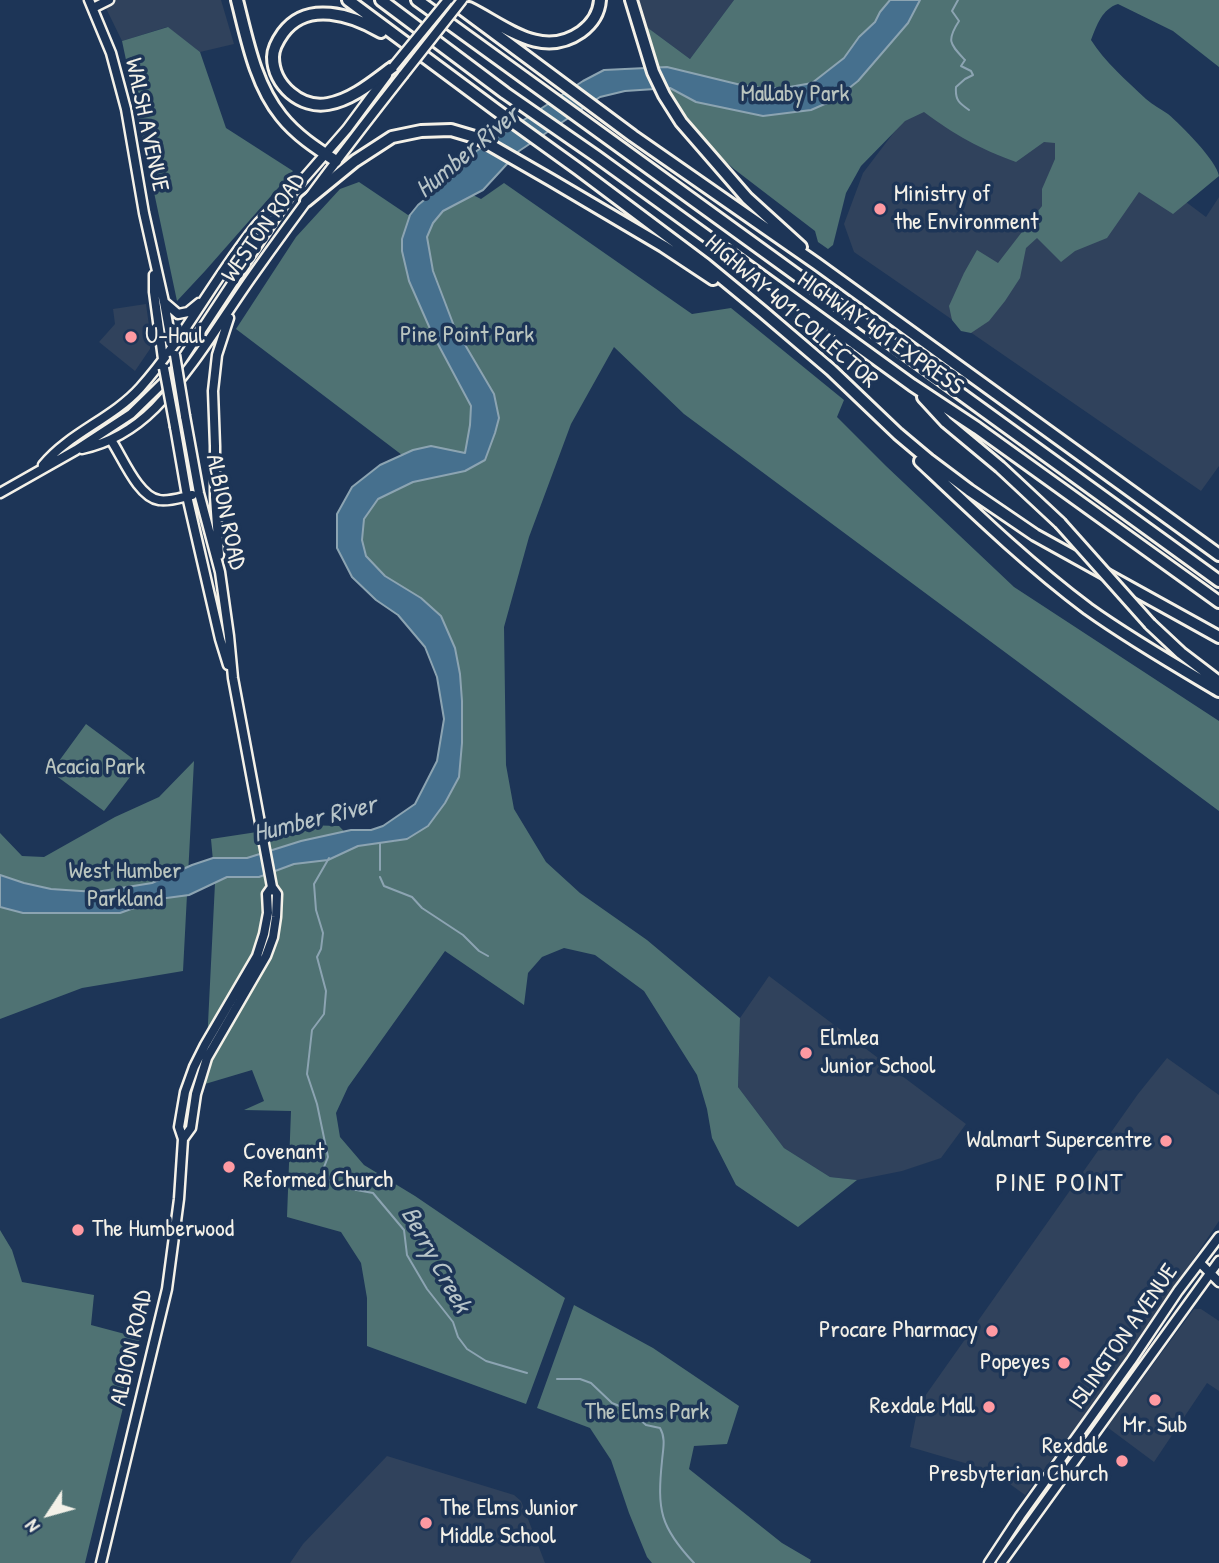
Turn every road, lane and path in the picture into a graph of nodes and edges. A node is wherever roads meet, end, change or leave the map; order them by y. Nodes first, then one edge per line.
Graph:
1 (109, 0) edge
2 (237, 0) edge
3 (348, 0) edge
4 (381, 0) edge
5 (417, 0) edge
6 (451, 0) edge
7 (461, 0) edge
8 (600, 0) edge
9 (631, 0) edge
10 (91, 4) edge
11 (424, 57) junction
12 (393, 67) junction
13 (325, 154) junction
14 (336, 161) junction
15 (293, 191) junction
16 (306, 201) junction
17 (155, 261) junction
18 (817, 264) junction
19 (247, 284) junction
20 (206, 297) junction
21 (164, 302) junction
22 (763, 312) junction
23 (173, 351) junction
24 (164, 363) junction
25 (912, 384) junction
26 (111, 440) junction
27 (909, 444) junction
28 (76, 450) junction
29 (40, 469) junction
30 (0, 493) edge
31 (199, 493) junction
32 (187, 496) junction
33 (1219, 555) edge
34 (220, 572) junction
35 (1219, 581) edge
36 (1219, 603) edge
37 (1219, 638) edge
38 (233, 678) junction
39 (1219, 682) edge
40 (1219, 691) edge
41 (1219, 1237) edge
42 (1207, 1254) junction
43 (1200, 1263) junction
44 (1218, 1263) edge
45 (1210, 1273) junction
46 (1219, 1282) edge
47 (101, 1563) edge
48 (989, 1563) edge
49 (1001, 1563) edge

1 - 10 main road
2 - 13 highway
3 - 11 highway, HIGHWAY 401 COLLECTOR
4 - 25 highway, HIGHWAY 401 EXPRESS
5 - 35 highway, HIGHWAY 401 EXPRESS
6 - 8 highway
6 - 12 main road, WESTON ROAD, bridge
6 - 18 highway, HIGHWAY 401 COLLECTOR
7 - 14 main road, WESTON ROAD, bridge
9 - 18 highway
10 - 17 main road, WALSH AVENUE
11 - 12 highway
11 - 22 highway, HIGHWAY 401 COLLECTOR
12 - 13 main road, WESTON ROAD
13 - 14 highway
13 - 15 main road, WESTON ROAD
14 - 16 main road, WESTON ROAD
15 - 20 main road
15 - 28 main road, WESTON ROAD
16 - 19 main road, WESTON ROAD
16 - 22 highway
17 - 21 main road, WALSH AVENUE
17 - 24 main road, WALSH AVENUE
18 - 33 highway, HIGHWAY 401 COLLECTOR
19 - 26 main road, WESTON ROAD
19 - 34 main road
20 - 21 main road
20 - 23 main road
21 - 23 main road, WALSH AVENUE
22 - 27 highway, HIGHWAY 401 COLLECTOR
23 - 24 main road
23 - 31 main road, ALBION ROAD, bridge
24 - 29 main road
24 - 32 main road, ALBION ROAD, bridge
25 - 36 highway, HIGHWAY 401 EXPRESS
25 - 39 highway, bridge
26 - 28 main road, WESTON ROAD
26 - 32 main road
27 - 37 highway, HIGHWAY 401 COLLECTOR
27 - 40 highway
28 - 29 main road, WESTON ROAD
29 - 30 main road, WESTON ROAD
31 - 32 main road
31 - 34 main road, ALBION ROAD
32 - 38 main road, ALBION ROAD
34 - 38 main road, ALBION ROAD
38 - 47 main road, ALBION ROAD
41 - 42 main road, ISLINGTON AVENUE
42 - 43 main road, ISLINGTON AVENUE
42 - 44 main road
43 - 45 main road
43 - 48 main road, ISLINGTON AVENUE
44 - 45 main road, ISLINGTON AVENUE
45 - 46 main road
45 - 49 main road, ISLINGTON AVENUE

